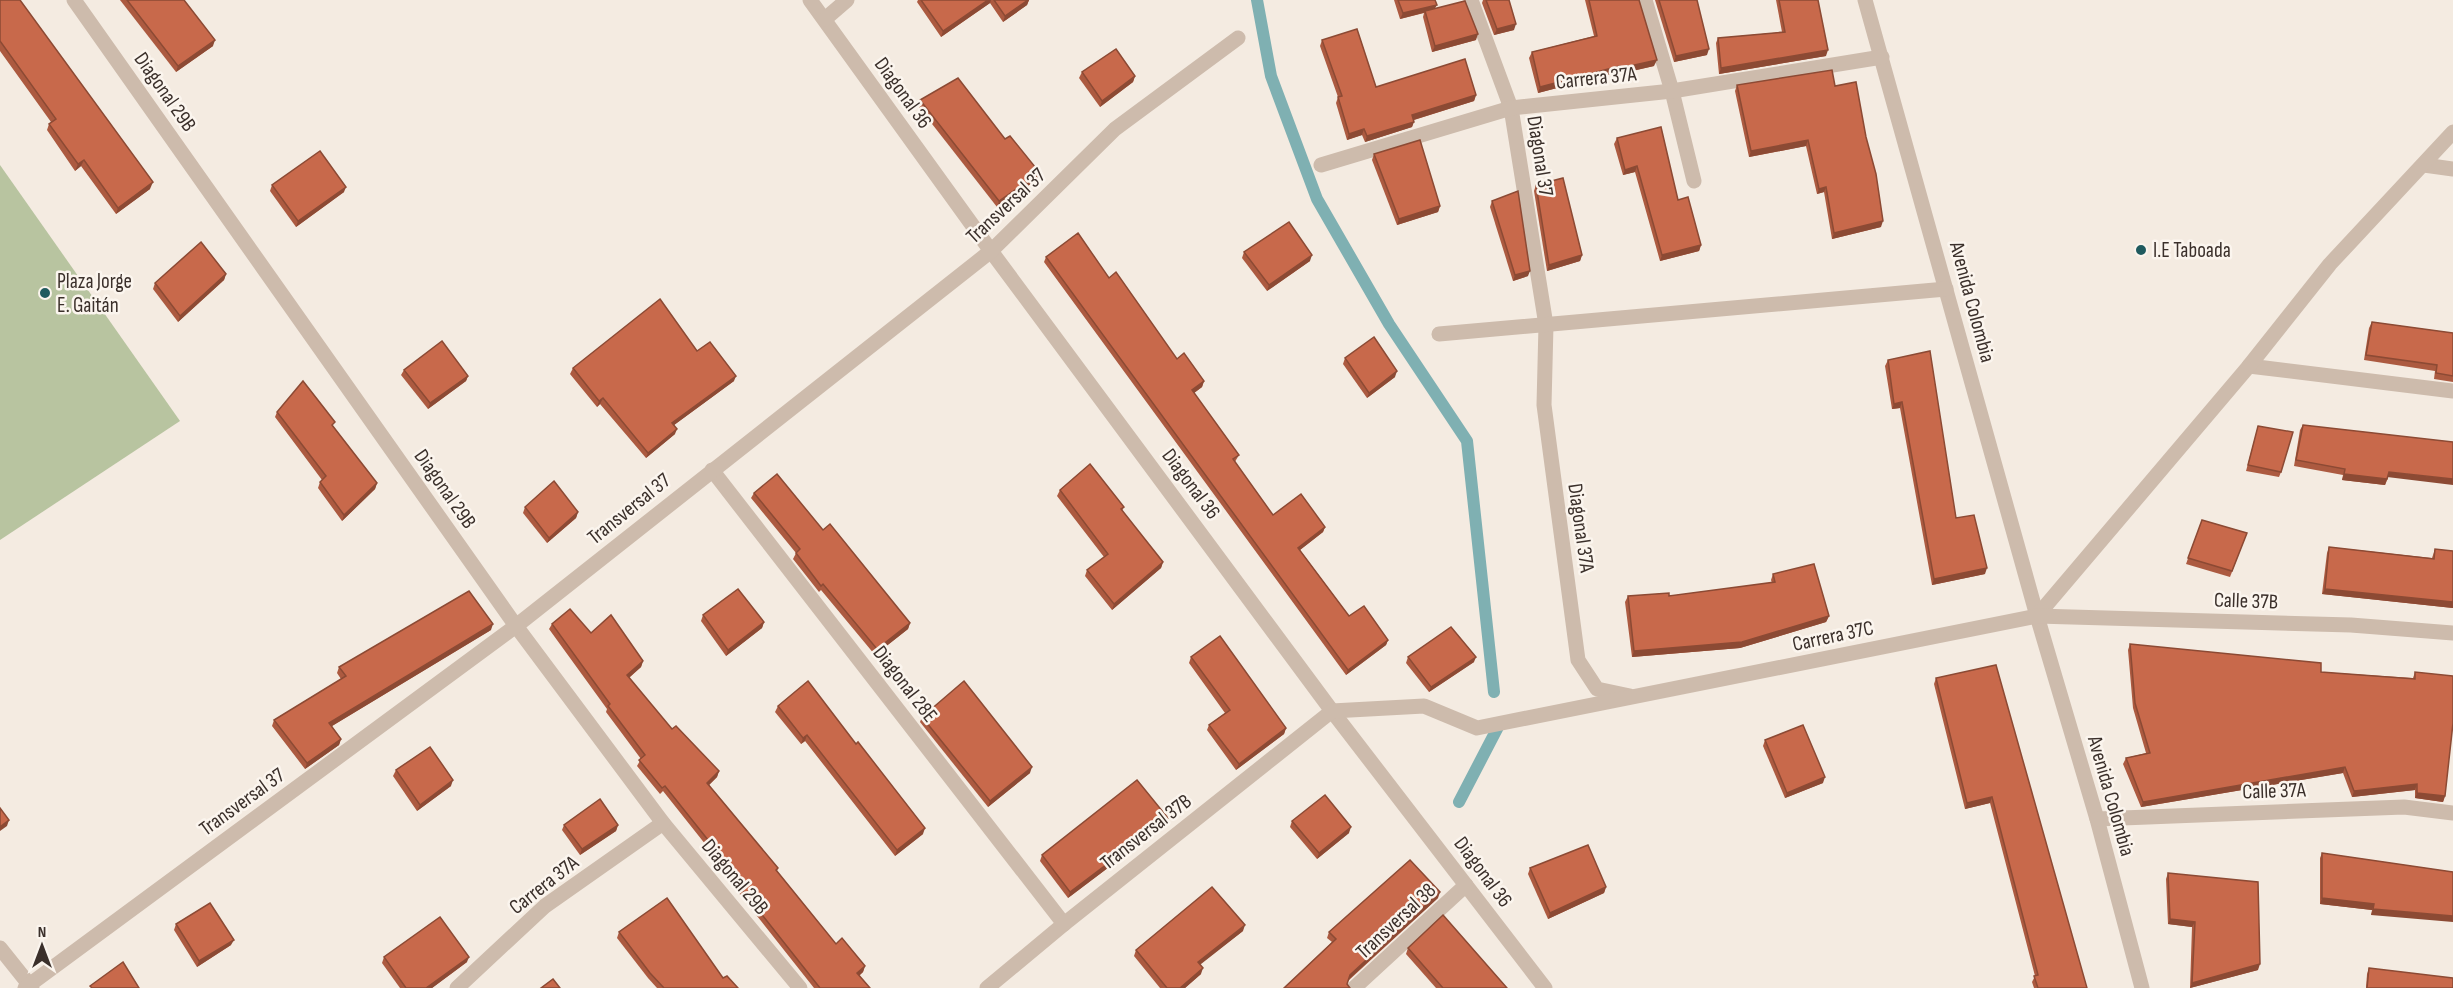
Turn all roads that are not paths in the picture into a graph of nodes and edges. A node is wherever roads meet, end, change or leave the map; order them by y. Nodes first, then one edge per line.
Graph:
1 (74, 0) edge
2 (810, 0) edge
3 (848, 0) edge
4 (1471, 0) edge
5 (1645, 0) edge
6 (1865, 0) edge
7 (825, 19) junction
8 (1238, 38) dead end
9 (1882, 57) junction
10 (1672, 91) junction
11 (1511, 108) junction
12 (2453, 132) edge
13 (1321, 165) dead end
14 (2424, 165) junction
15 (2453, 169) edge
16 (1694, 181) dead end
17 (991, 251) junction
18 (1946, 289) junction
19 (1546, 325) junction
20 (1439, 334) dead end
21 (2248, 366) junction
22 (2453, 391) edge
23 (712, 470) junction
24 (2037, 616) junction
25 (516, 626) junction
26 (2453, 633) edge
27 (1637, 698) junction
28 (1332, 711) junction
29 (2453, 813) edge
30 (2097, 819) junction
31 (663, 822) junction
32 (1466, 885) junction
33 (1064, 924) junction
34 (0, 948) edge
35 (29, 987) edge
36 (457, 988) edge
37 (800, 988) edge
38 (987, 988) edge
39 (1354, 988) edge
40 (1545, 988) edge
41 (2142, 988) edge

1 - 25 street, Diagonal 29B
2 - 7 street, Diagonal 36
3 - 7 street
4 - 11 street, Diagonal 37
5 - 10 street
6 - 9 street, Avenida Colombia
7 - 17 street, Diagonal 36
8 - 17 street, Transversal 37
9 - 10 street, Carrera 37A
9 - 18 street, Avenida Colombia
10 - 11 street, Carrera 37A
10 - 16 street
11 - 13 street, Carrera 37A
11 - 19 street, Diagonal 37
12 - 14 street
14 - 15 street
14 - 21 street
17 - 23 street, Transversal 37
17 - 28 street, Diagonal 36
18 - 19 street
18 - 24 street, Avenida Colombia
19 - 20 street
19 - 27 street, Diagonal 37A
21 - 22 street
21 - 24 street
23 - 25 street, Transversal 37
23 - 33 street, Diagonal 28E
24 - 26 street, Calle 37B
24 - 27 street, Carrera 37C
24 - 30 street, Avenida Colombia
25 - 31 street, Diagonal 29B
25 - 35 street, Transversal 37
27 - 28 street, Carrera 37C
28 - 32 street, Diagonal 36
28 - 33 street, Transversal 37B
29 - 30 street, Calle 37A
30 - 41 street, Avenida Colombia
31 - 36 street, Carrera 37A
31 - 37 street, Diagonal 29B
32 - 39 street, Transversal 38
32 - 40 street, Diagonal 36
33 - 38 street, Transversal 37B
34 - 35 street

